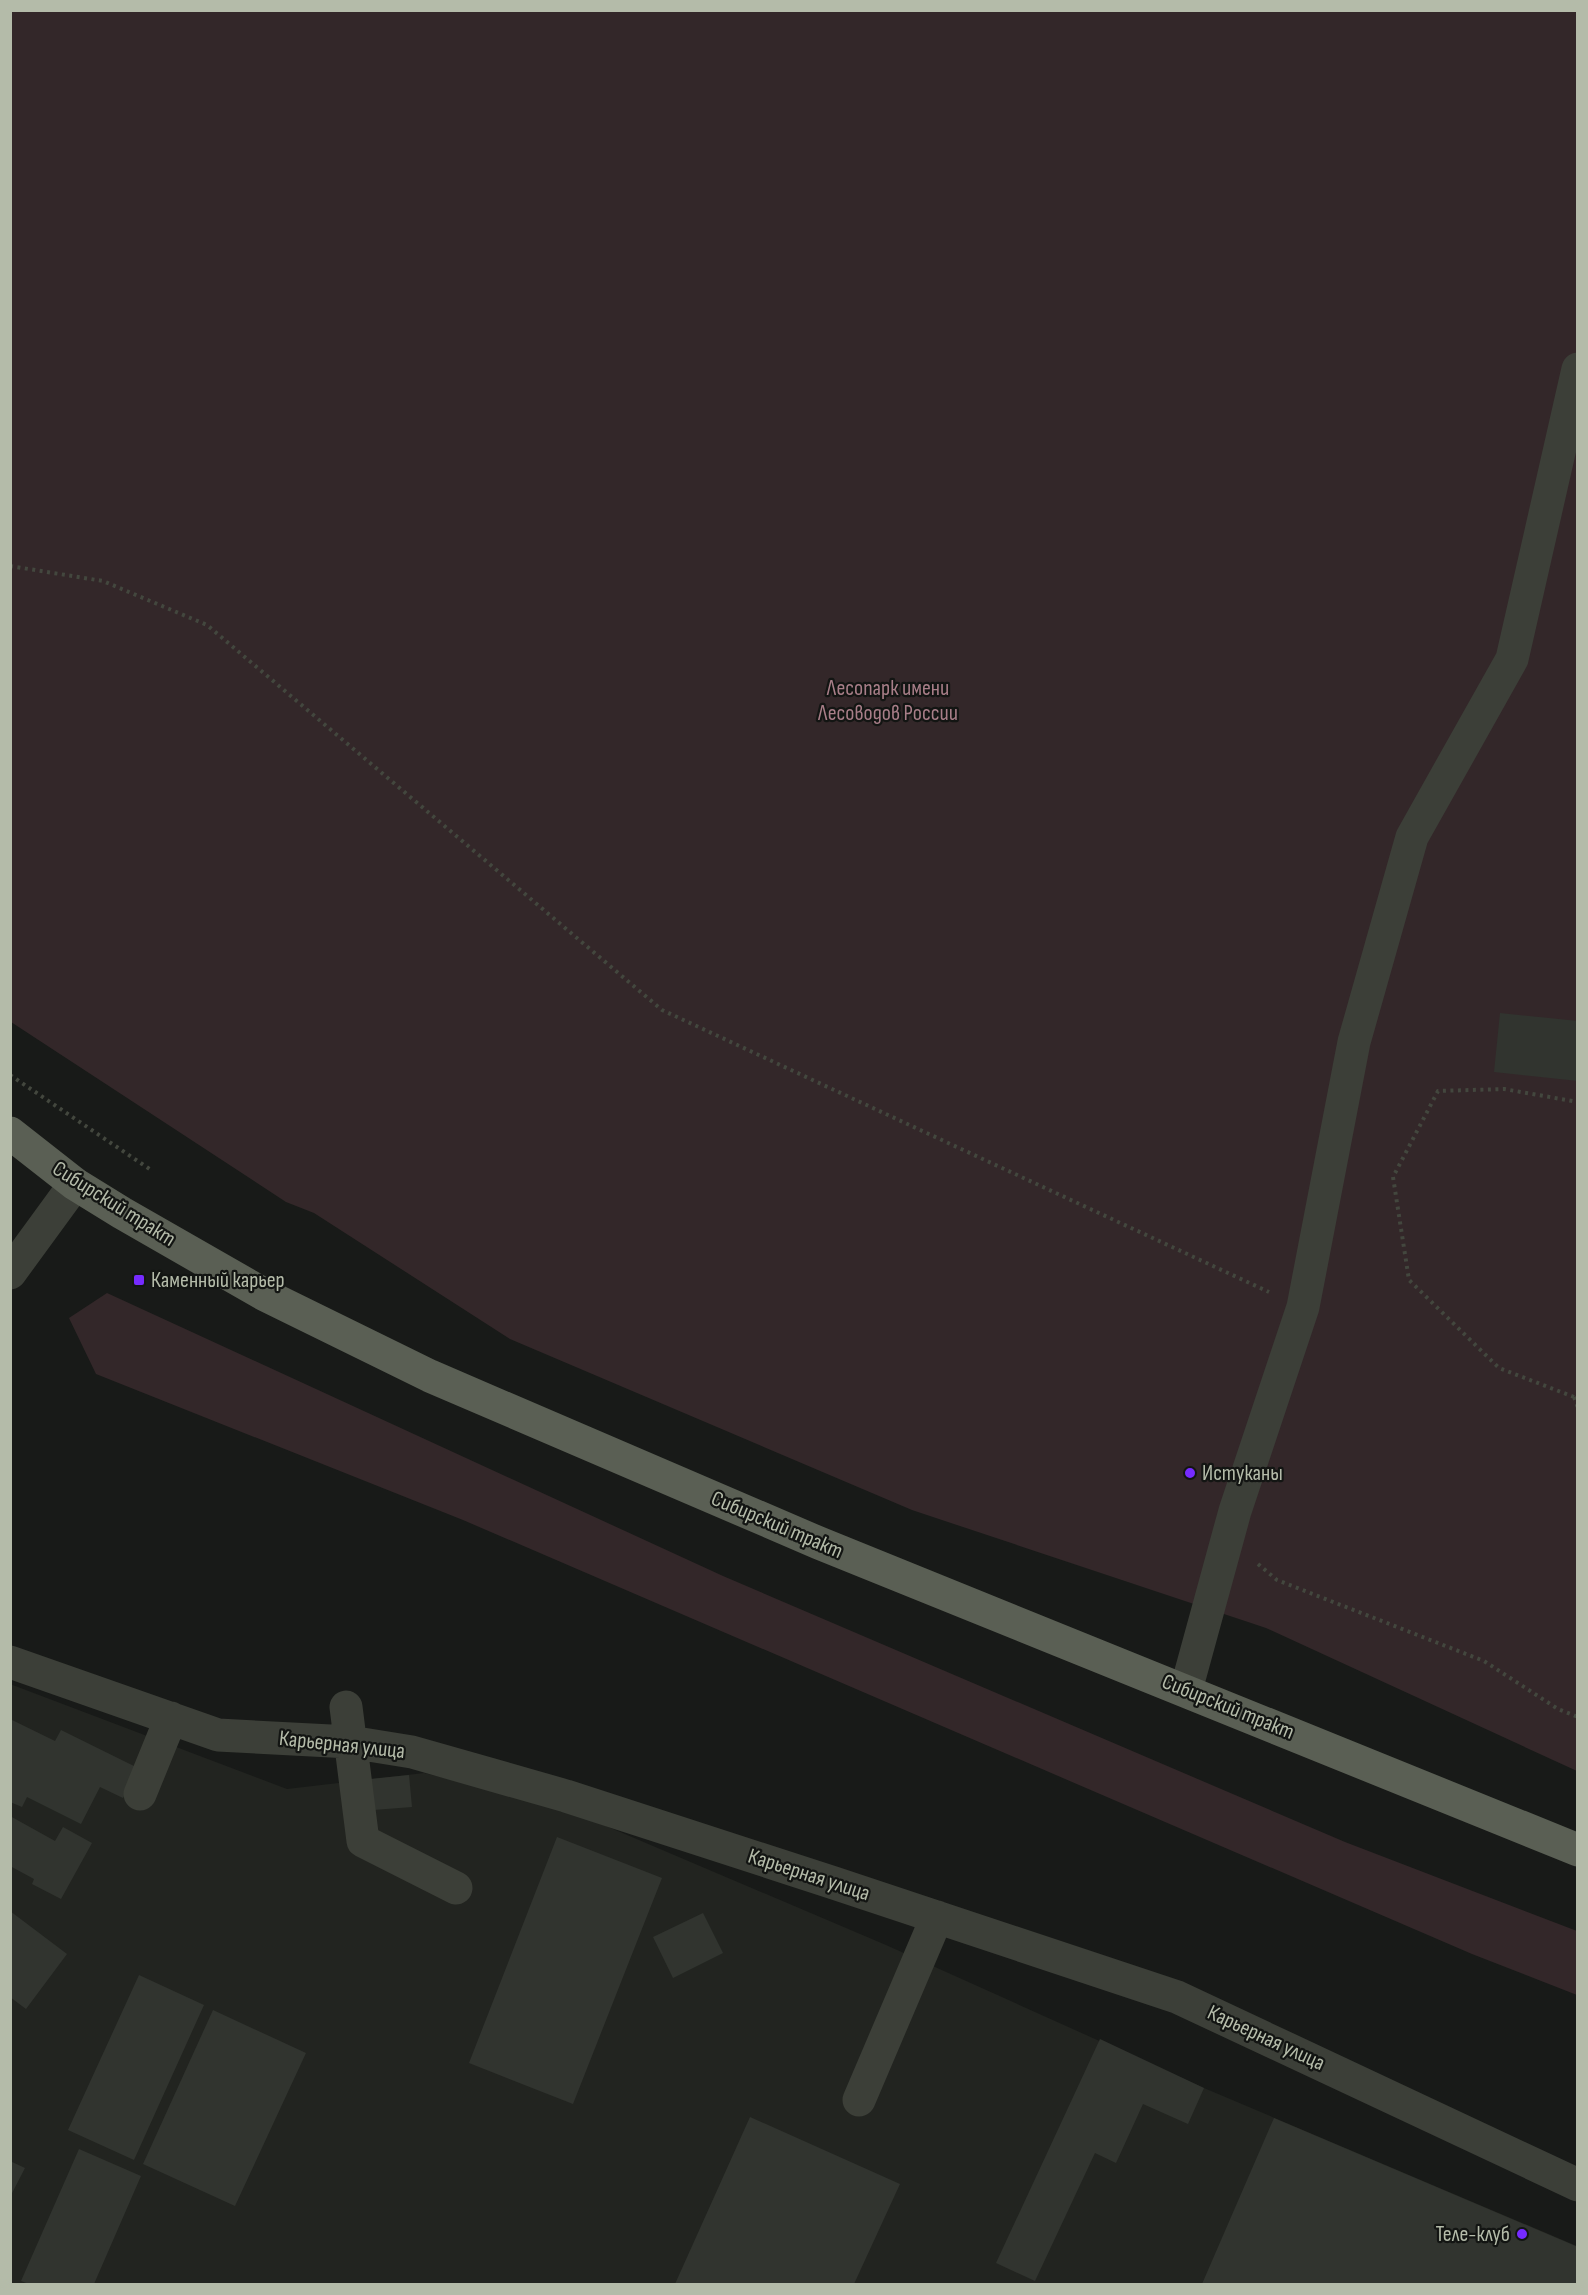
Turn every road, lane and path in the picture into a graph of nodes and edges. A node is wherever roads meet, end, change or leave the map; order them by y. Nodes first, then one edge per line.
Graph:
1 (1578, 369) edge
2 (10, 566) edge
3 (10, 1075) edge
4 (1578, 1102) edge
5 (10, 1133) edge
6 (151, 1170) dead end
7 (75, 1184) junction
8 (10, 1273) edge
9 (1303, 1307) junction
10 (1576, 1394) edge
11 (1578, 1408) edge
12 (1235, 1511) junction
13 (10, 1662) edge
14 (1186, 1690) junction
15 (346, 1707) dead end
16 (1578, 1717) edge
17 (171, 1718) junction
18 (350, 1742) junction
19 (140, 1794) dead end
20 (1578, 1850) edge
21 (456, 1888) dead end
22 (937, 1917) junction
23 (859, 2100) dead end
24 (1578, 2185) edge

1 - 9 street
2 - 9 path
3 - 6 path
4 - 10 path
5 - 7 main road, Сибирский тракт
7 - 8 street
7 - 14 main road, Сибирский тракт
9 - 12 street
10 - 11 path
12 - 14 street
12 - 16 path
13 - 17 street, Карьерная улица
14 - 20 main road, Сибирский тракт
15 - 18 street
17 - 18 street, Карьерная улица
17 - 19 street
18 - 21 street
18 - 22 street, Карьерная улица
22 - 23 street
22 - 24 street, Карьерная улица

